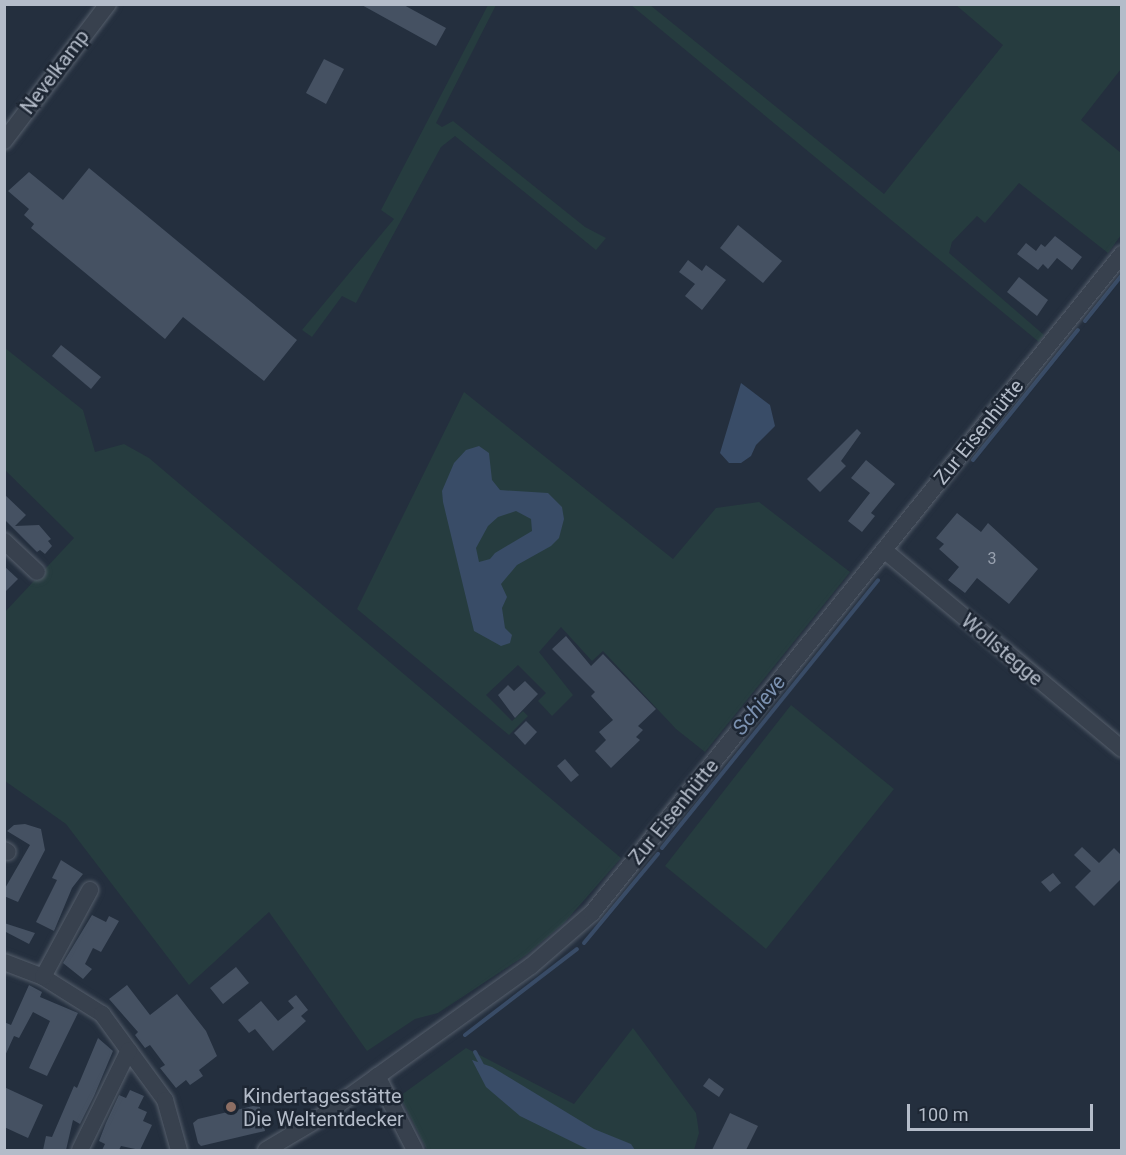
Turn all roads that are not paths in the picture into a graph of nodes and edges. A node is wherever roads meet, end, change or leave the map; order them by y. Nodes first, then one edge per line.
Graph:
1 (108, 4) edge
2 (4, 141) edge
3 (1122, 254) edge
4 (4, 541) edge
5 (884, 550) junction
6 (37, 572) dead end
7 (1122, 749) edge
8 (90, 890) dead end
9 (4, 962) edge
10 (43, 977) junction
11 (129, 1050) junction
12 (377, 1076) junction
13 (80, 1150) edge
14 (179, 1150) edge
15 (268, 1150) edge
16 (415, 1150) edge

1 - 2 street, Nevelkamp
3 - 5 street, Zur Eisenhütte
4 - 6 street
5 - 7 street, Wollstegge
5 - 12 street, Zur Eisenhütte
8 - 10 street
9 - 10 street
10 - 11 street
11 - 13 street
11 - 14 street
12 - 15 street, Zur Eisenhütte
12 - 16 street

